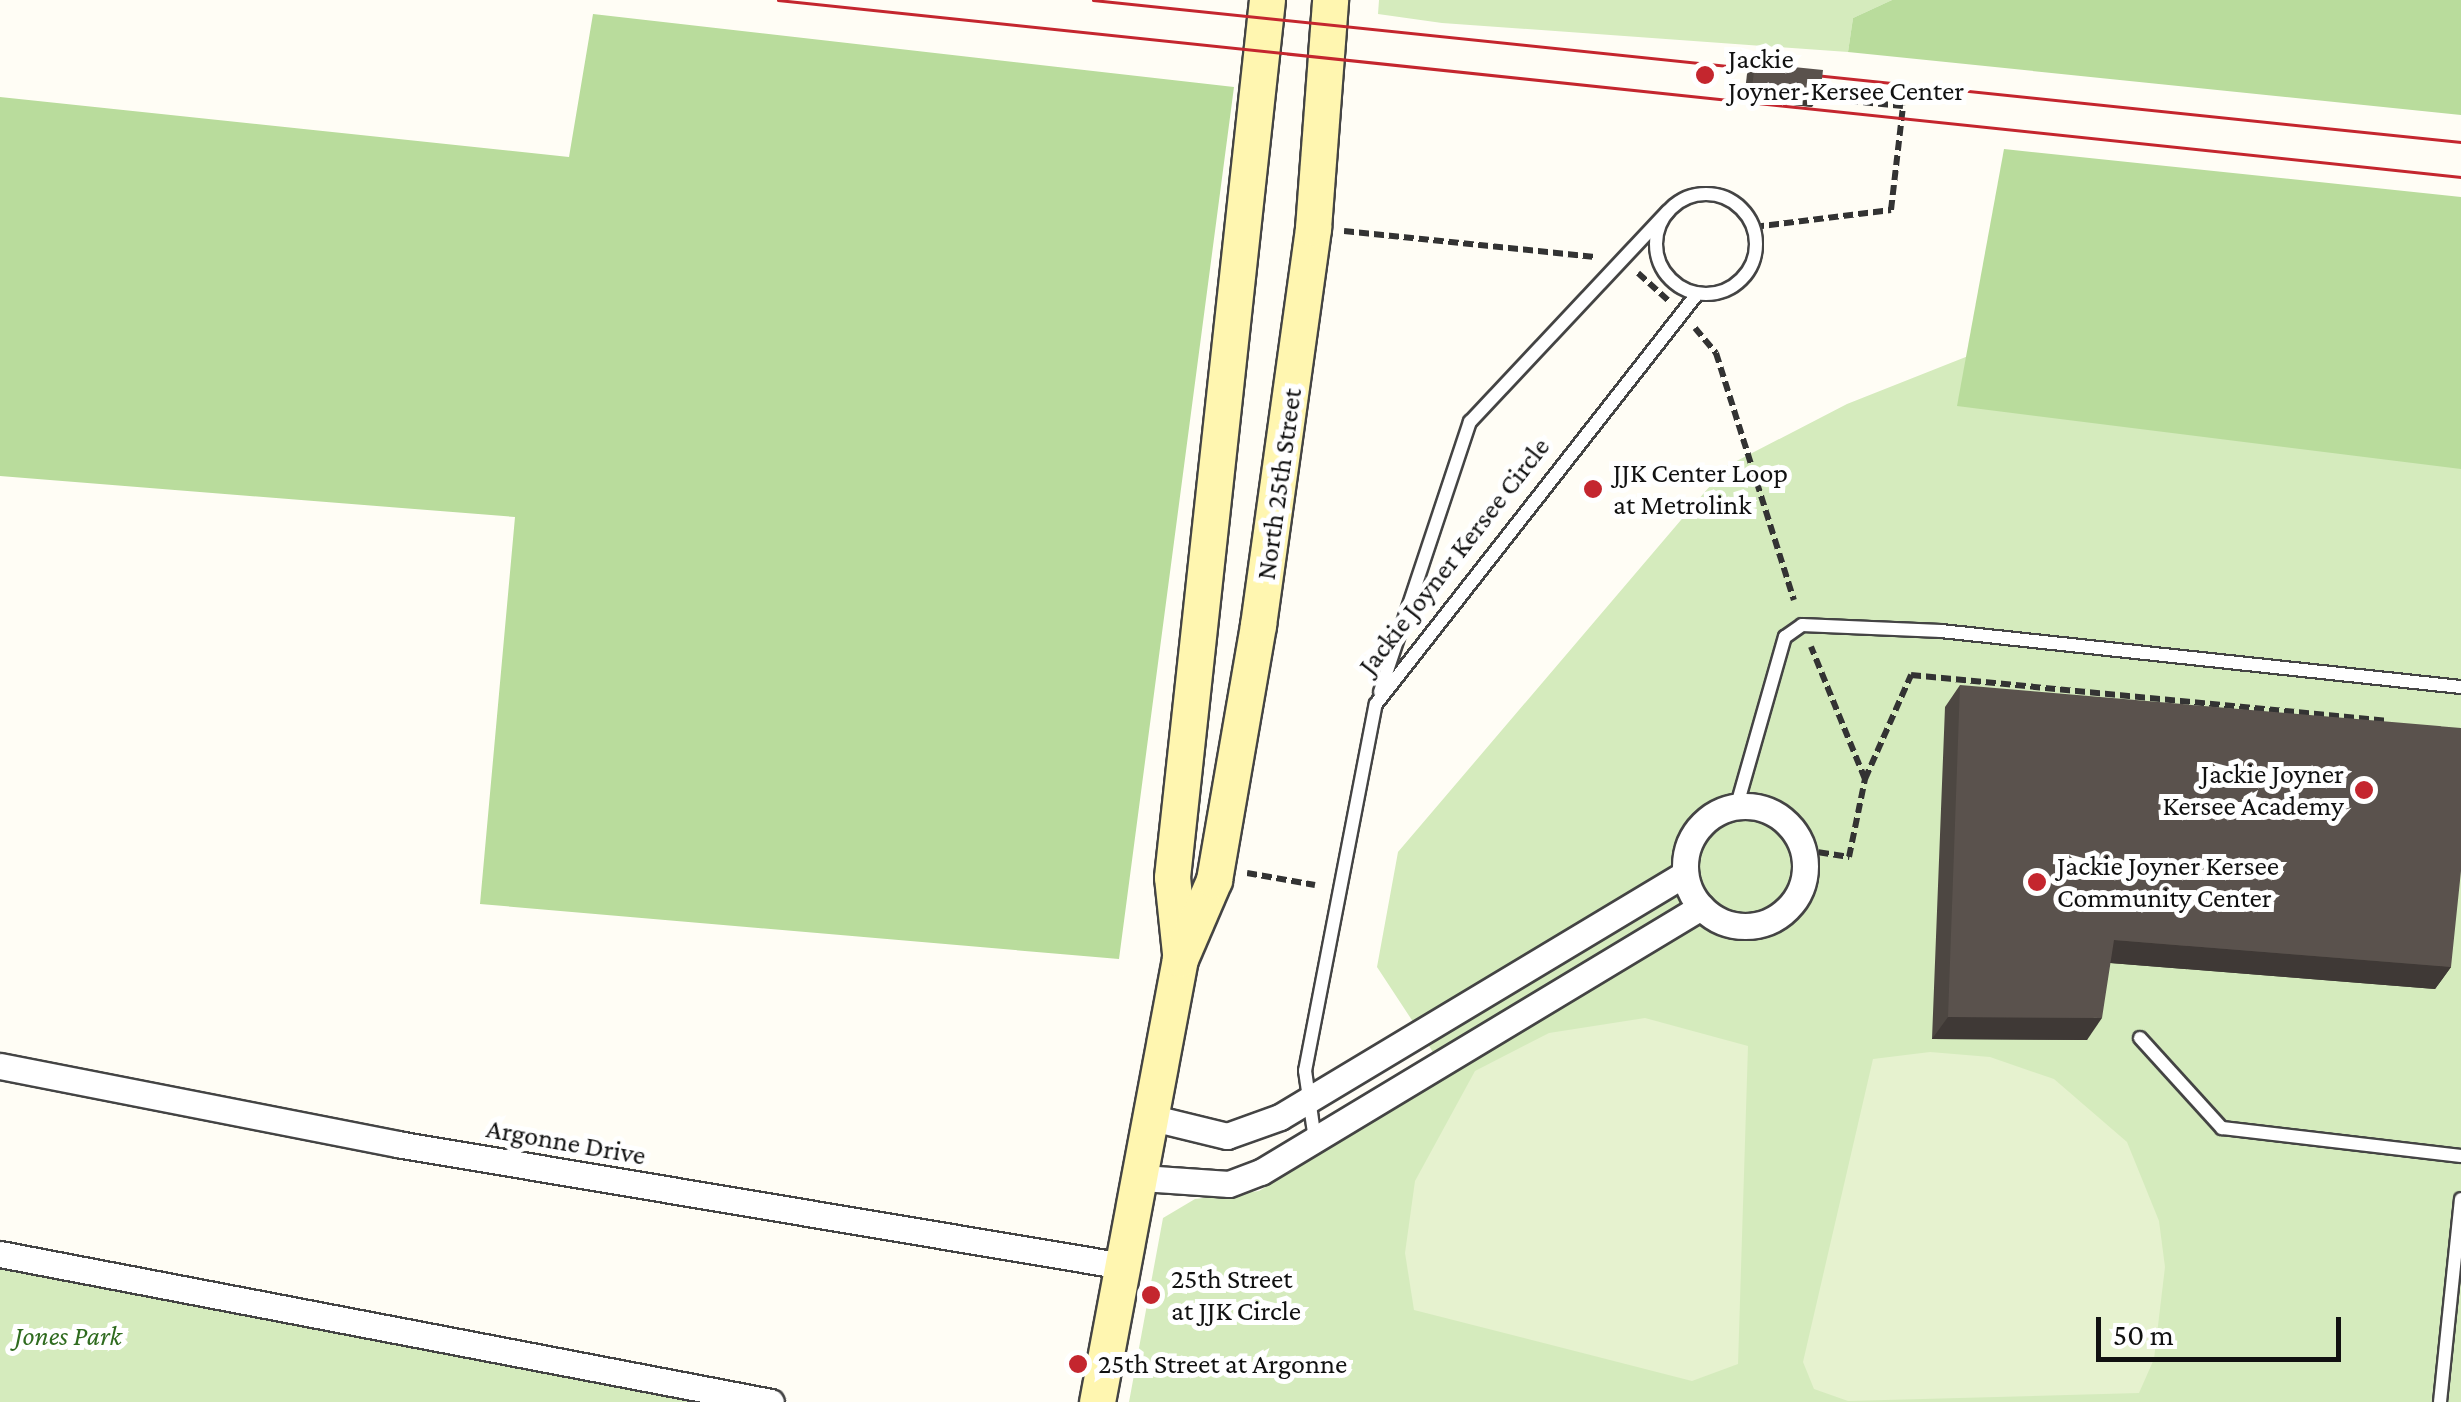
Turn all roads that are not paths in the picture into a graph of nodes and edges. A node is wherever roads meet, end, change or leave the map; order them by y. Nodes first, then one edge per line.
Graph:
1 (1267, 0) edge
2 (1330, 0) edge
3 (1668, 211) junction
4 (1696, 294) junction
5 (2461, 687) edge
6 (1376, 704) junction
7 (1737, 805) junction
8 (1682, 875) junction
9 (1701, 907) junction
10 (1180, 959) junction
11 (2140, 1038) dead end
12 (0, 1066) edge
13 (1308, 1099) junction
14 (1152, 1118) junction
15 (1315, 1140) junction
16 (2461, 1156) edge
17 (1142, 1178) junction
18 (2461, 1199) edge
19 (0, 1254) edge
20 (1124, 1266) junction
21 (771, 1402) edge
22 (1097, 1402) edge
23 (2440, 1402) edge

1 - 10 main road, North 25th Street
2 - 10 main road, North 25th Street
3 - 4 lane
3 - 4 lane
3 - 6 lane
4 - 6 lane, Jackie Joyner Kersee Circle
5 - 7 lane
6 - 13 lane, Jackie Joyner Kersee Circle
7 - 8 street
7 - 9 street
8 - 9 street
8 - 13 street
9 - 15 street
10 - 14 main road, North 25th Street
11 - 16 lane
12 - 20 street, Argonne Drive
13 - 14 street
13 - 15 lane, Jackie Joyner Kersee Circle
14 - 17 main road, North 25th Street
15 - 17 street
17 - 20 main road, North 25th Street
18 - 23 lane
19 - 21 street
20 - 22 main road, North 25th Street

